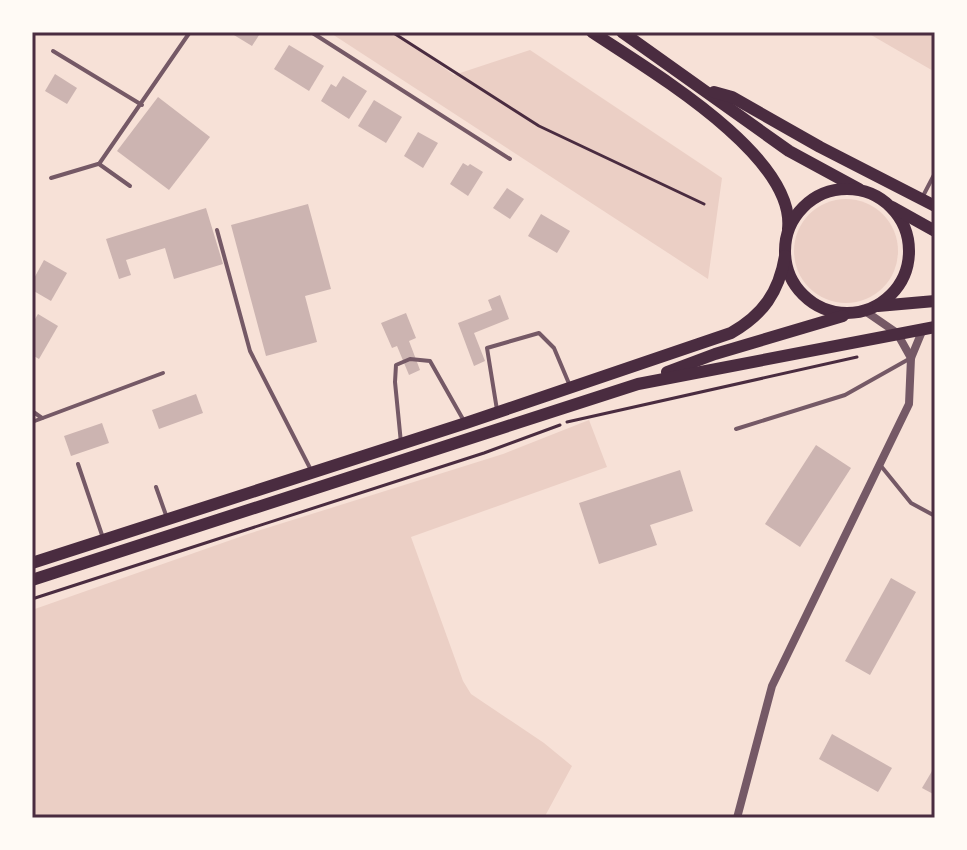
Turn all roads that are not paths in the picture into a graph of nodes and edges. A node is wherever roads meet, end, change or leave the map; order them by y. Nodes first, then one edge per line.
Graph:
1 (190, 32) edge
2 (311, 32) edge
3 (592, 32) edge
4 (622, 32) edge
5 (53, 51) dead end
6 (704, 88) junction
7 (142, 105) junction
8 (510, 159) dead end
9 (99, 164) junction
10 (935, 173) edge
11 (51, 178) dead end
12 (130, 186) dead end
13 (867, 193) junction
14 (922, 198) junction
15 (886, 204) junction
16 (935, 206) edge
17 (217, 230) dead end
18 (935, 231) edge
19 (787, 234) junction
20 (785, 256) junction
21 (935, 301) edge
22 (864, 310) junction
23 (929, 328) edge
24 (897, 333) junction
25 (911, 358) junction
26 (163, 373) dead end
27 (638, 384) junction
28 (571, 388) junction
29 (32, 411) edge
30 (497, 413) junction
31 (42, 418) junction
32 (32, 422) edge
33 (466, 423) junction
34 (736, 429) dead end
35 (401, 444) junction
36 (78, 464) dead end
37 (881, 466) junction
38 (313, 472) junction
39 (156, 487) dead end
40 (935, 516) edge
41 (167, 519) junction
42 (104, 539) junction
43 (32, 563) edge
44 (32, 580) edge
45 (737, 818) edge

1 - 7 lane
2 - 8 lane
3 - 19 main road
4 - 6 main road
5 - 7 lane
6 - 13 main road
6 - 14 main road
7 - 9 lane
9 - 11 lane
9 - 12 lane
10 - 14 lane
13 - 15 main road
13 - 19 main road
14 - 16 main road
15 - 18 main road
15 - 22 main road
17 - 38 lane
19 - 20 main road
20 - 22 main road
20 - 28 main road
21 - 22 main road
22 - 24 street
22 - 27 main road
23 - 24 main road
23 - 25 street
24 - 25 street
24 - 27 main road
25 - 34 lane
25 - 37 street
26 - 31 lane
27 - 44 main road
28 - 30 main road
28 - 30 lane
29 - 31 lane
30 - 33 main road
31 - 32 lane
33 - 35 main road
33 - 35 lane
35 - 38 main road
36 - 42 lane
37 - 40 lane
37 - 45 street
38 - 41 main road
39 - 41 lane
41 - 42 main road
42 - 43 main road

